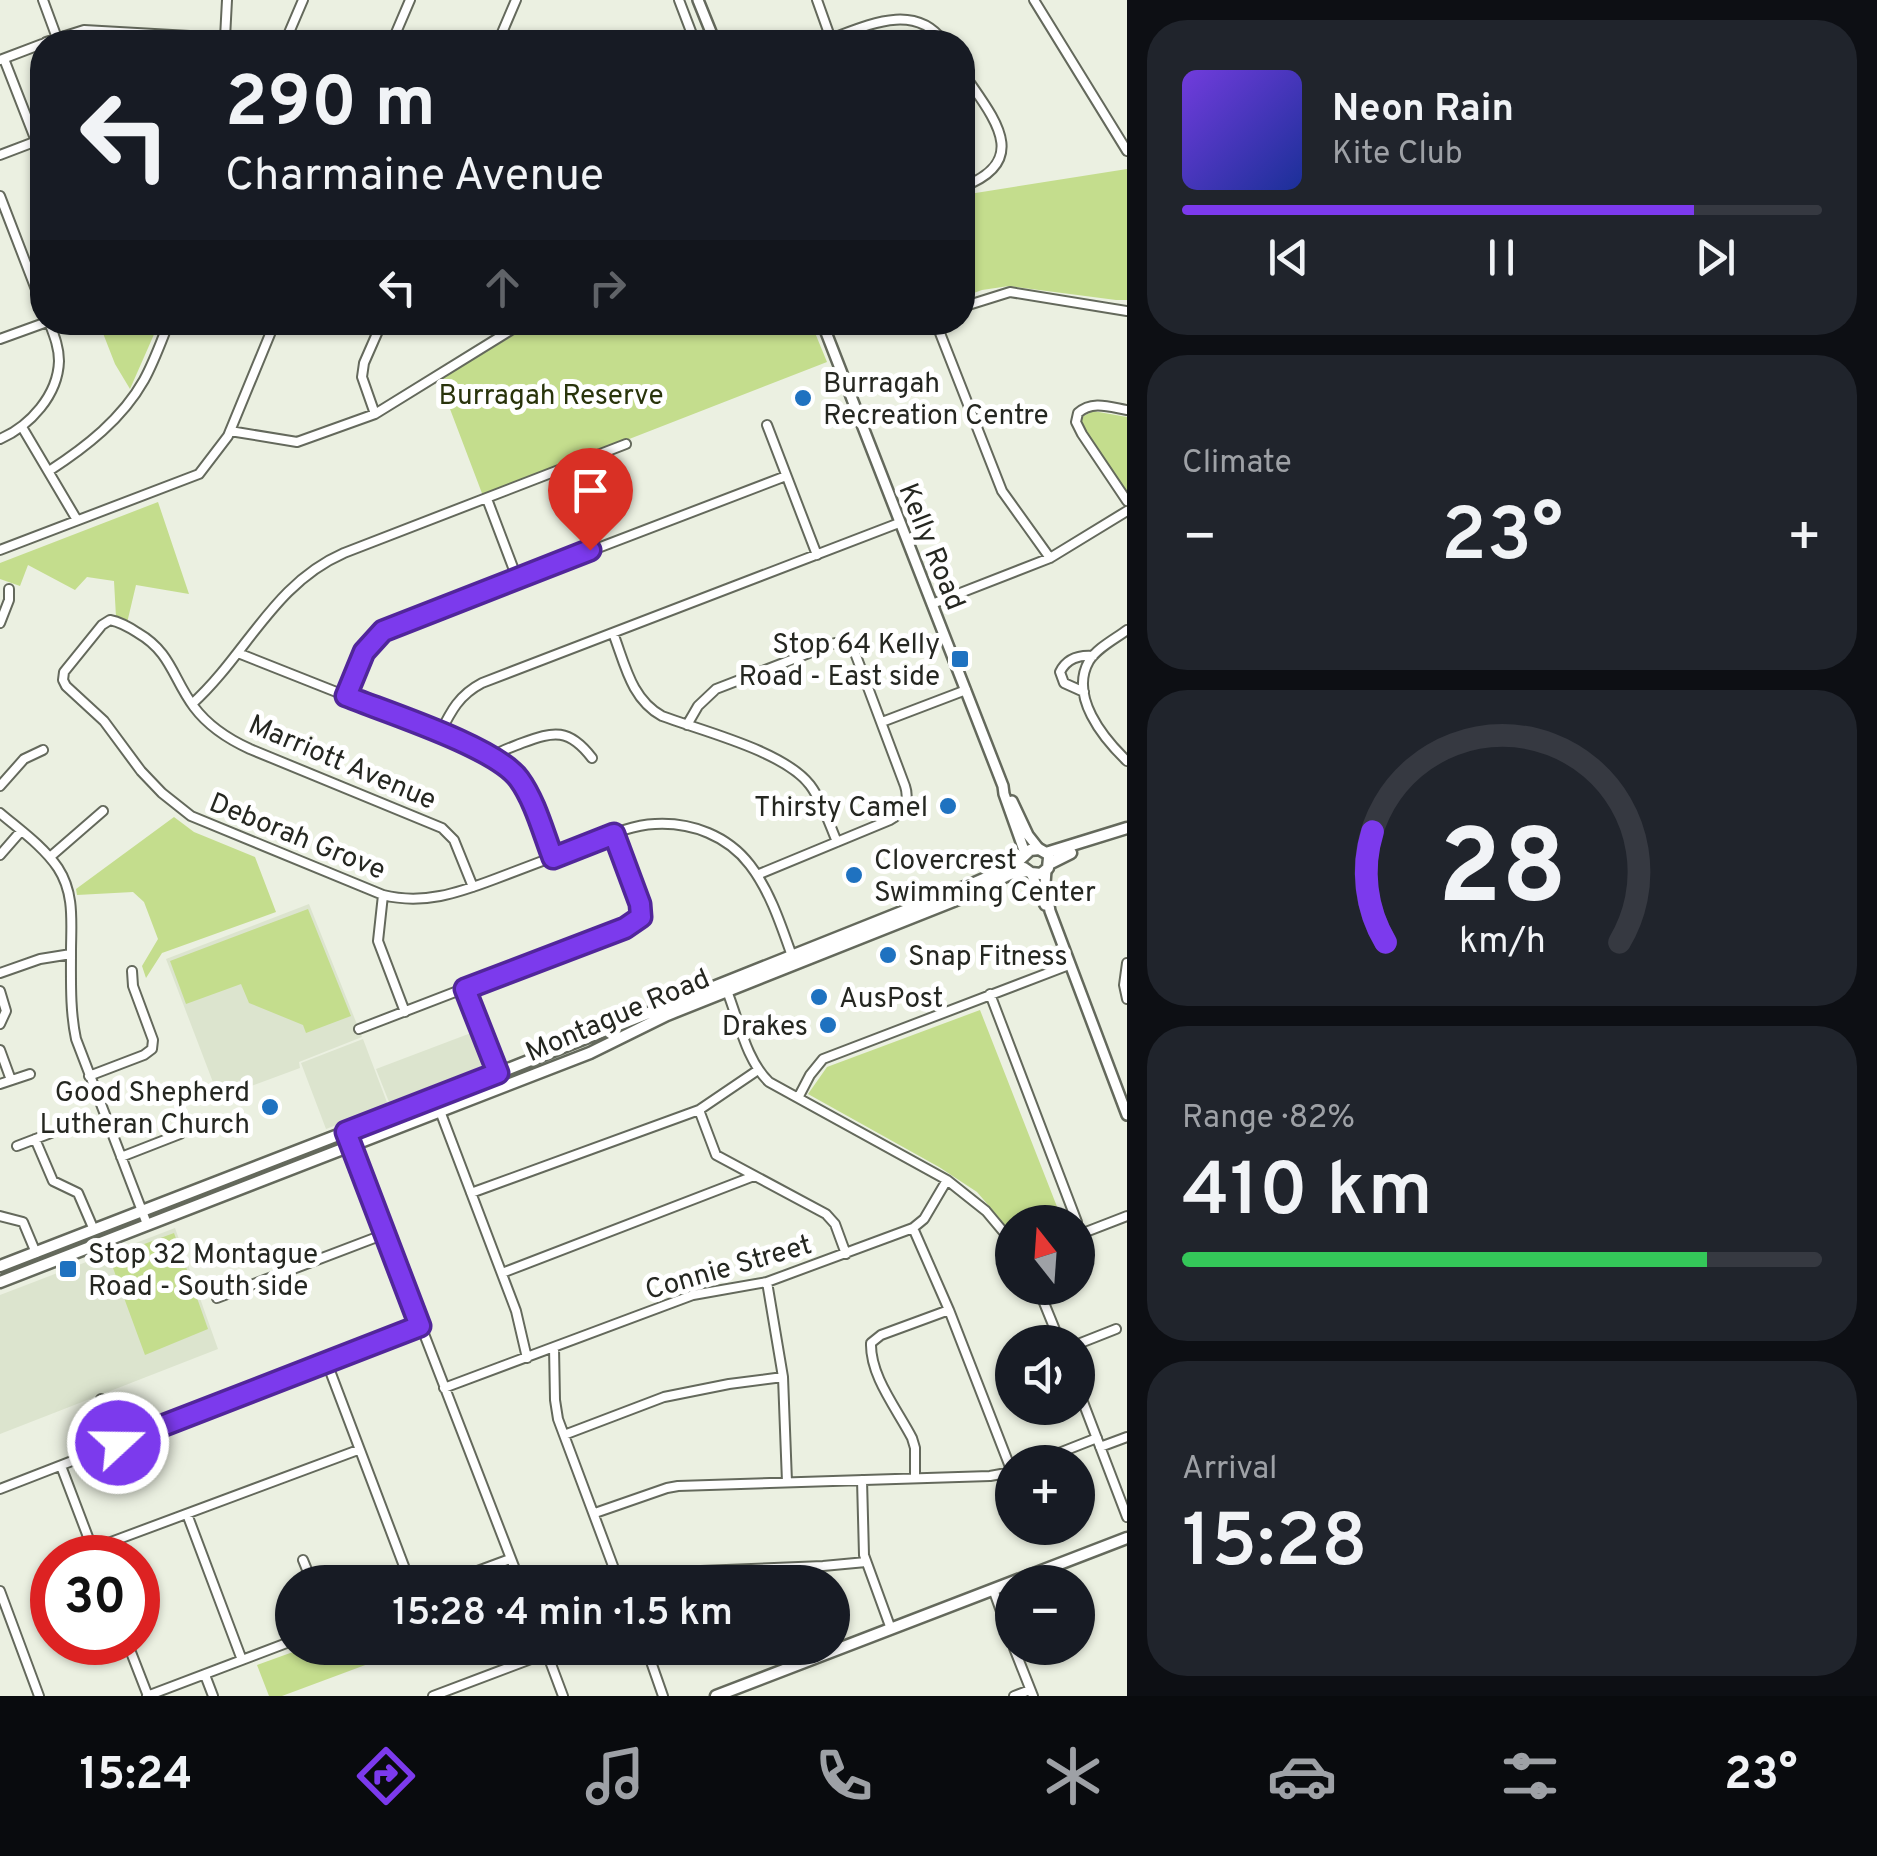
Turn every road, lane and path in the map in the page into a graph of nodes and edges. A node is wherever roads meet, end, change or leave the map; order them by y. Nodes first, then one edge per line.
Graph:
1 (42, 0) edge
2 (228, 0) edge
3 (303, 0) edge
4 (410, 0) edge
5 (516, 0) edge
6 (679, 0) edge
7 (698, 0) edge
8 (817, 0) edge
9 (1034, 0) edge
10 (54, 30) edge
11 (226, 30) edge
12 (290, 30) edge
13 (397, 30) edge
14 (503, 30) edge
15 (690, 30) edge
16 (710, 30) edge
17 (828, 30) edge
18 (857, 30) edge
19 (933, 30) edge
20 (30, 49) edge
21 (2, 60) edge
22 (975, 91) edge
23 (30, 121) edge
24 (30, 143) edge
25 (1127, 152) edge
26 (0, 155) edge
27 (975, 181) edge
28 (0, 196) edge
29 (30, 274) edge
30 (975, 303) edge
31 (1127, 311) edge
32 (30, 329) edge
33 (52, 335) edge
34 (164, 335) edge
35 (270, 335) edge
36 (376, 335) edge
37 (503, 335) edge
38 (827, 335) edge
39 (941, 335) edge
40 (0, 340) edge
41 (1127, 410) edge
42 (374, 414) junction
43 (767, 425) dead end
44 (22, 427) junction
45 (230, 431) junction
46 (0, 439) edge
47 (626, 444) dead end
48 (49, 471) junction
49 (786, 476) junction
50 (487, 499) junction
51 (1127, 502) edge
52 (1127, 511) edge
53 (77, 520) junction
54 (900, 524) junction
55 (0, 550) edge
56 (817, 555) junction
57 (1050, 558) junction
58 (517, 578) junction
59 (9, 589) dead end
60 (932, 604) junction
61 (0, 623) edge
62 (1127, 630) edge
63 (614, 634) junction
64 (238, 652) junction
65 (1093, 656) junction
66 (62, 680) joint
67 (966, 690) junction
68 (1084, 692) junction
69 (346, 696) junction
70 (192, 704) junction
71 (882, 722) junction
72 (687, 725) junction
73 (440, 734) junction
74 (43, 750) dead end
75 (493, 756) junction
76 (592, 758) dead end
77 (1127, 762) edge
78 (0, 786) edge
79 (1003, 786) junction
80 (102, 811) dead end
81 (0, 814) edge
82 (1127, 828) edge
83 (21, 831) junction
84 (614, 834) junction
85 (837, 842) junction
86 (0, 855) edge
87 (1024, 855) junction
88 (50, 857) junction
89 (553, 858) junction
90 (1045, 859) junction
91 (1029, 872) junction
92 (757, 875) junction
93 (474, 888) junction
94 (383, 895) junction
95 (1050, 911) junction
96 (71, 954) junction
97 (794, 960) junction
98 (1127, 962) edge
99 (1069, 964) junction
100 (132, 972) dead end
101 (0, 973) edge
102 (726, 987) junction
103 (465, 989) junction
104 (0, 991) edge
105 (990, 994) junction
106 (1127, 999) edge
107 (405, 1012) junction
108 (0, 1024) edge
109 (359, 1029) dead end
110 (0, 1050) edge
111 (758, 1070) junction
112 (498, 1073) junction
113 (30, 1074) dead end
114 (89, 1076) junction
115 (11, 1080) junction
116 (0, 1084) edge
117 (503, 1086) junction
118 (798, 1098) junction
119 (699, 1110) junction
120 (440, 1111) junction
121 (1127, 1115) edge
122 (51, 1132) dead end
123 (346, 1132) junction
124 (180, 1134) dead end
125 (34, 1139) junction
126 (351, 1145) junction
127 (17, 1146) dead end
128 (120, 1157) junction
129 (754, 1176) junction
130 (947, 1180) junction
131 (471, 1194) junction
132 (1069, 1205) edge
133 (142, 1211) junction
134 (0, 1216) edge
135 (1127, 1216) edge
136 (995, 1220) edge
137 (147, 1224) junction
138 (1095, 1224) edge
139 (913, 1228) junction
140 (94, 1230) junction
141 (385, 1234) junction
142 (36, 1252) junction
143 (846, 1254) junction
144 (0, 1266) edge
145 (502, 1273) junction
146 (0, 1282) edge
147 (766, 1282) junction
148 (217, 1298) dead end
149 (949, 1310) junction
150 (420, 1326) junction
151 (1116, 1329) dead end
152 (1095, 1337) edge
153 (554, 1347) junction
154 (526, 1358) junction
155 (326, 1363) junction
156 (782, 1378) junction
157 (444, 1388) junction
158 (101, 1399) dead end
159 (1092, 1425) edge
160 (564, 1435) junction
161 (1127, 1437) edge
162 (118, 1443) junction
163 (1099, 1443) junction
164 (1002, 1445) edge
165 (1092, 1445) edge
166 (358, 1450) junction
167 (60, 1466) junction
168 (995, 1475) edge
169 (915, 1478) junction
170 (862, 1480) junction
171 (788, 1482) junction
172 (0, 1489) edge
173 (595, 1513) junction
174 (187, 1514) junction
175 (1127, 1517) edge
176 (87, 1535) edge
177 (137, 1535) edge
178 (1127, 1538) edge
179 (510, 1559) junction
180 (303, 1560) dead end
181 (866, 1562) junction
182 (305, 1565) edge
183 (403, 1565) edge
184 (494, 1565) edge
185 (513, 1565) edge
186 (612, 1565) edge
187 (834, 1565) edge
188 (993, 1590) junction
189 (0, 1591) edge
190 (995, 1595) edge
191 (892, 1629) junction
192 (275, 1647) edge
193 (242, 1660) junction
194 (136, 1665) edge
195 (509, 1665) edge
196 (552, 1665) edge
197 (652, 1665) edge
198 (1022, 1665) edge
199 (205, 1675) junction
200 (1032, 1693) edge
201 (40, 1696) edge
202 (147, 1696) edge
203 (213, 1696) edge
204 (433, 1696) edge
205 (564, 1696) edge
206 (663, 1696) edge
207 (716, 1696) edge
208 (1014, 1696) edge

1 - 10 street
2 - 11 street
3 - 12 street
4 - 13 street
5 - 14 street
6 - 15 street
7 - 16 street
8 - 17 street
9 - 25 street
18 - 19 street
20 - 21 street
21 - 23 street
22 - 27 street
24 - 26 street
28 - 29 street
30 - 31 street
32 - 40 street
33 - 44 street
34 - 48 street
35 - 45 street
36 - 42 street
37 - 42 street
38 - 54 street, Kelly Road
39 - 57 street
41 - 51 street
42 - 45 street
43 - 49 street
44 - 46 street
44 - 48 street
45 - 53 street
47 - 50 street
48 - 53 street
49 - 56 street
49 - 58 street
50 - 58 street
50 - 64 street
52 - 57 street
53 - 55 street
54 - 56 street
54 - 60 street, Kelly Road
56 - 63 street
57 - 60 street
58 - 69 street
59 - 61 street
60 - 67 street, Kelly Road
62 - 65 street
63 - 72 street
63 - 73 street
64 - 69 street
64 - 70 street
65 - 68 street
65 - 68 street
66 - 70 street, Marriott Avenue
66 - 94 street, Deborah Grove
67 - 71 street
67 - 79 street, Kelly Road
68 - 77 street
69 - 73 street
70 - 93 street, Marriott Avenue
71 - 72 street
71 - 85 street
72 - 85 street
73 - 75 street
74 - 78 street
75 - 76 street
75 - 89 street
79 - 87 street, Kelly Road
79 - 90 street, Kelly Road
80 - 88 street
81 - 83 street
82 - 90 main road
83 - 86 street
83 - 88 street
84 - 89 street, Deborah Grove
84 - 92 street, Deborah Grove
84 - 103 street
85 - 92 street
87 - 90 main road
87 - 91 main road
87 - 97 main road, Montague Road
88 - 96 street
89 - 93 street, Deborah Grove
90 - 91 main road
90 - 95 street, Kelly Road
91 - 95 street, Kelly Road
91 - 97 main road, Montague Road
92 - 97 street, Deborah Grove
93 - 94 street, Deborah Grove
94 - 107 street
95 - 99 street, Kelly Road
96 - 101 street
96 - 114 street
97 - 102 main road, Montague Road
98 - 106 street
99 - 105 street
99 - 121 street, Kelly Road
100 - 114 street
102 - 111 street
102 - 112 main road, Montague Road
102 - 117 main road, Montague Road
103 - 107 street
103 - 112 street
104 - 108 street
105 - 118 street
105 - 132 street
107 - 109 street
110 - 115 street
111 - 118 street
111 - 119 street
112 - 117 street
112 - 123 main road, Montague Road
113 - 115 street
114 - 128 street
115 - 116 street
117 - 120 main road, Montague Road
118 - 130 street
119 - 129 street
119 - 131 street
120 - 126 main road, Montague Road
120 - 131 street
122 - 125 street
123 - 126 main road
123 - 133 main road, Montague Road
124 - 128 street
125 - 127 street
125 - 140 street
126 - 137 main road, Montague Road
126 - 141 street
128 - 133 street
129 - 143 street
129 - 145 street
130 - 136 street
130 - 139 street
131 - 145 street
133 - 137 street
133 - 140 main road, Montague Road
134 - 142 street
135 - 138 street
137 - 146 main road, Montague Road
139 - 143 street, Connie Street
139 - 149 street
140 - 142 main road, Montague Road
141 - 148 street
141 - 150 street
142 - 144 main road, Montague Road
143 - 147 street, Connie Street
145 - 154 street
147 - 153 street, Connie Street
147 - 156 street
149 - 164 street
149 - 169 street
150 - 155 street
150 - 157 street
151 - 152 street
153 - 154 street, Connie Street
153 - 160 street
154 - 157 street, Connie Street
155 - 162 street
155 - 166 street
156 - 160 street
156 - 171 street
157 - 179 street
158 - 162 street
159 - 163 street
160 - 173 street
161 - 163 street
162 - 167 street
163 - 165 street
163 - 175 street
166 - 174 street
166 - 183 street
167 - 172 street
167 - 176 street
168 - 169 street
169 - 170 street
170 - 171 street
170 - 181 street
171 - 173 street
173 - 186 street
174 - 177 street
174 - 193 street
178 - 188 main road
179 - 184 street
179 - 185 street
180 - 182 street
181 - 187 street
181 - 191 street
188 - 190 street
188 - 191 main road
189 - 201 street
191 - 207 main road
192 - 193 street
193 - 199 street
194 - 202 street
195 - 204 street
196 - 205 street
197 - 206 street
198 - 200 street
199 - 202 street
199 - 203 street
200 - 208 street

